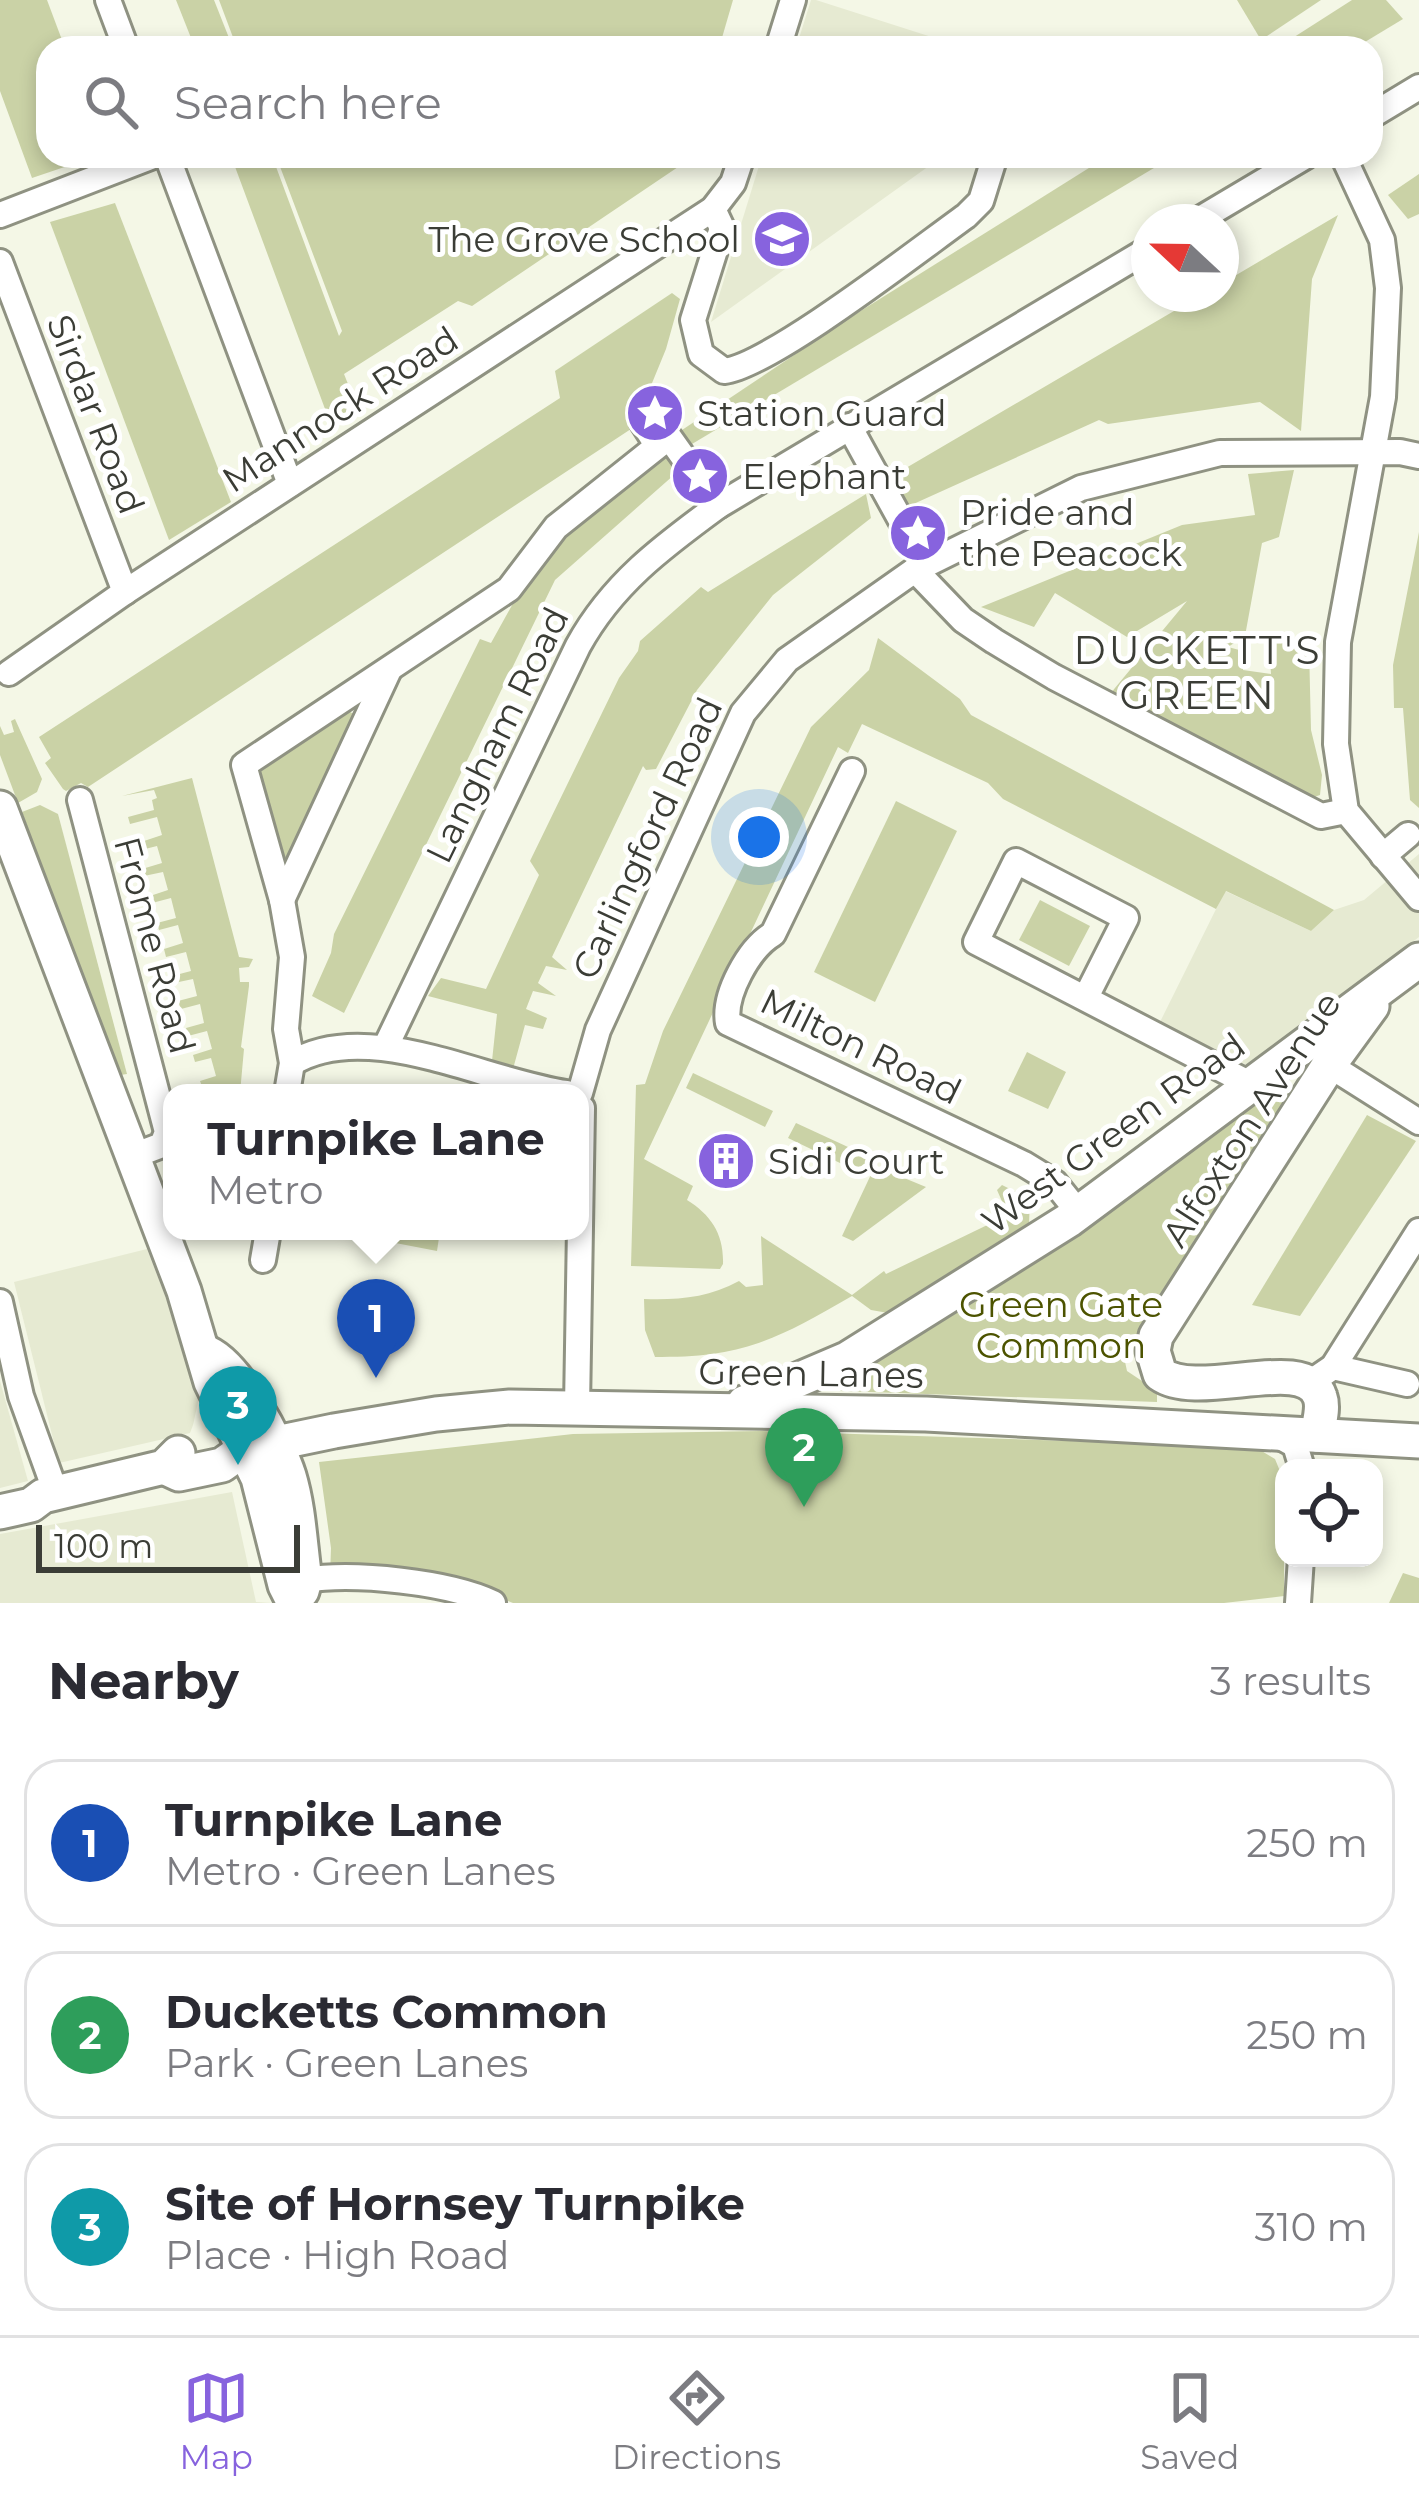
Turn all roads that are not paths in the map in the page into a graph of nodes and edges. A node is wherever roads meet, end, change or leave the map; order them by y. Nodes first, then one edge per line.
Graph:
1 (108, 0) edge
2 (793, 0) edge
3 (122, 36) edge
4 (782, 36) edge
5 (1419, 87) edge
6 (1383, 109) edge
7 (122, 168) edge
8 (172, 168) edge
9 (738, 168) edge
10 (991, 168) edge
11 (1286, 168) edge
12 (1349, 168) edge
13 (1225, 204) edge
14 (713, 209) junction
15 (0, 215) edge
16 (1131, 260) edge
17 (0, 262) edge
18 (849, 426) junction
19 (1372, 452) junction
20 (1419, 456) edge
21 (290, 484) junction
22 (718, 506) junction
23 (920, 567) junction
24 (125, 592) junction
25 (389, 670) junction
26 (8, 673) dead end
27 (852, 771) dead end
28 (80, 800) dead end
29 (1346, 811) junction
30 (6, 824) edge
31 (1408, 835) dead end
32 (1383, 856) junction
33 (1419, 898) edge
34 (282, 900) junction
35 (1419, 960) edge
36 (1086, 997) junction
37 (385, 1048) junction
38 (1318, 1053) junction
39 (292, 1063) junction
40 (288, 1084) edge
41 (527, 1084) edge
42 (582, 1084) edge
43 (1250, 1084) junction
44 (163, 1117) edge
45 (1419, 1122) edge
46 (163, 1142) edge
47 (133, 1156) junction
48 (1079, 1213) junction
49 (1419, 1231) edge
50 (163, 1238) edge
51 (164, 1240) edge
52 (266, 1240) edge
53 (578, 1240) edge
54 (263, 1260) dead end
55 (0, 1302) edge
56 (847, 1360) junction
57 (1322, 1375) junction
58 (1261, 1379) junction
59 (1407, 1384) dead end
60 (577, 1407) junction
61 (707, 1409) junction
62 (826, 1411) junction
63 (1276, 1435) junction
64 (1317, 1435) junction
65 (1419, 1441) edge
66 (259, 1446) junction
67 (1301, 1459) edge
68 (1308, 1459) edge
69 (49, 1494) junction
70 (0, 1498) edge
71 (0, 1512) edge
72 (1300, 1567) edge
73 (298, 1595) edge
74 (494, 1603) edge
75 (1298, 1603) edge

1 - 3 street
2 - 4 street
5 - 6 street
7 - 15 street
8 - 21 street
9 - 14 street
10 - 14 street
11 - 13 street
12 - 19 street
14 - 21 street, Mannock Road
16 - 18 street, Langham Road
17 - 24 street, Sirdar Road
18 - 22 street, Langham Road
18 - 23 street
19 - 20 street, Carlingford Road
19 - 23 street, Carlingford Road
19 - 29 street
21 - 24 street, Mannock Road
22 - 25 street
22 - 37 street, Langham Road
23 - 29 street
23 - 42 street, Carlingford Road
24 - 26 street, Mannock Road
25 - 34 street
25 - 34 street
27 - 48 street, Milton Road
28 - 44 street, Frome Road
29 - 32 street
30 - 47 main road
31 - 32 street
32 - 33 street
34 - 39 street
35 - 38 main road, West Green Road
36 - 36 street
36 - 43 street
37 - 39 street
37 - 41 street
38 - 43 main road, West Green Road
38 - 45 street
38 - 58 main road, Alfoxton Avenue
39 - 40 street
43 - 48 main road, West Green Road
46 - 47 street, Frome Road
47 - 50 main road
48 - 56 main road, West Green Road
49 - 57 street
51 - 66 main road
52 - 54 street
53 - 60 street, Carlingford Road
55 - 69 street
56 - 61 main road, West Green Road
56 - 62 main road
57 - 58 main road
57 - 59 street
57 - 64 main road
58 - 63 main road
60 - 61 main road, Green Lanes
60 - 66 main road, Green Lanes
61 - 62 main road, Green Lanes
62 - 63 main road, Green Lanes
63 - 64 main road, Green Lanes
63 - 67 street
64 - 65 main road, Green Lanes
64 - 68 street
66 - 69 main road, Green Lanes
66 - 73 main road
69 - 70 main road
69 - 71 main road
72 - 75 street
73 - 74 street

